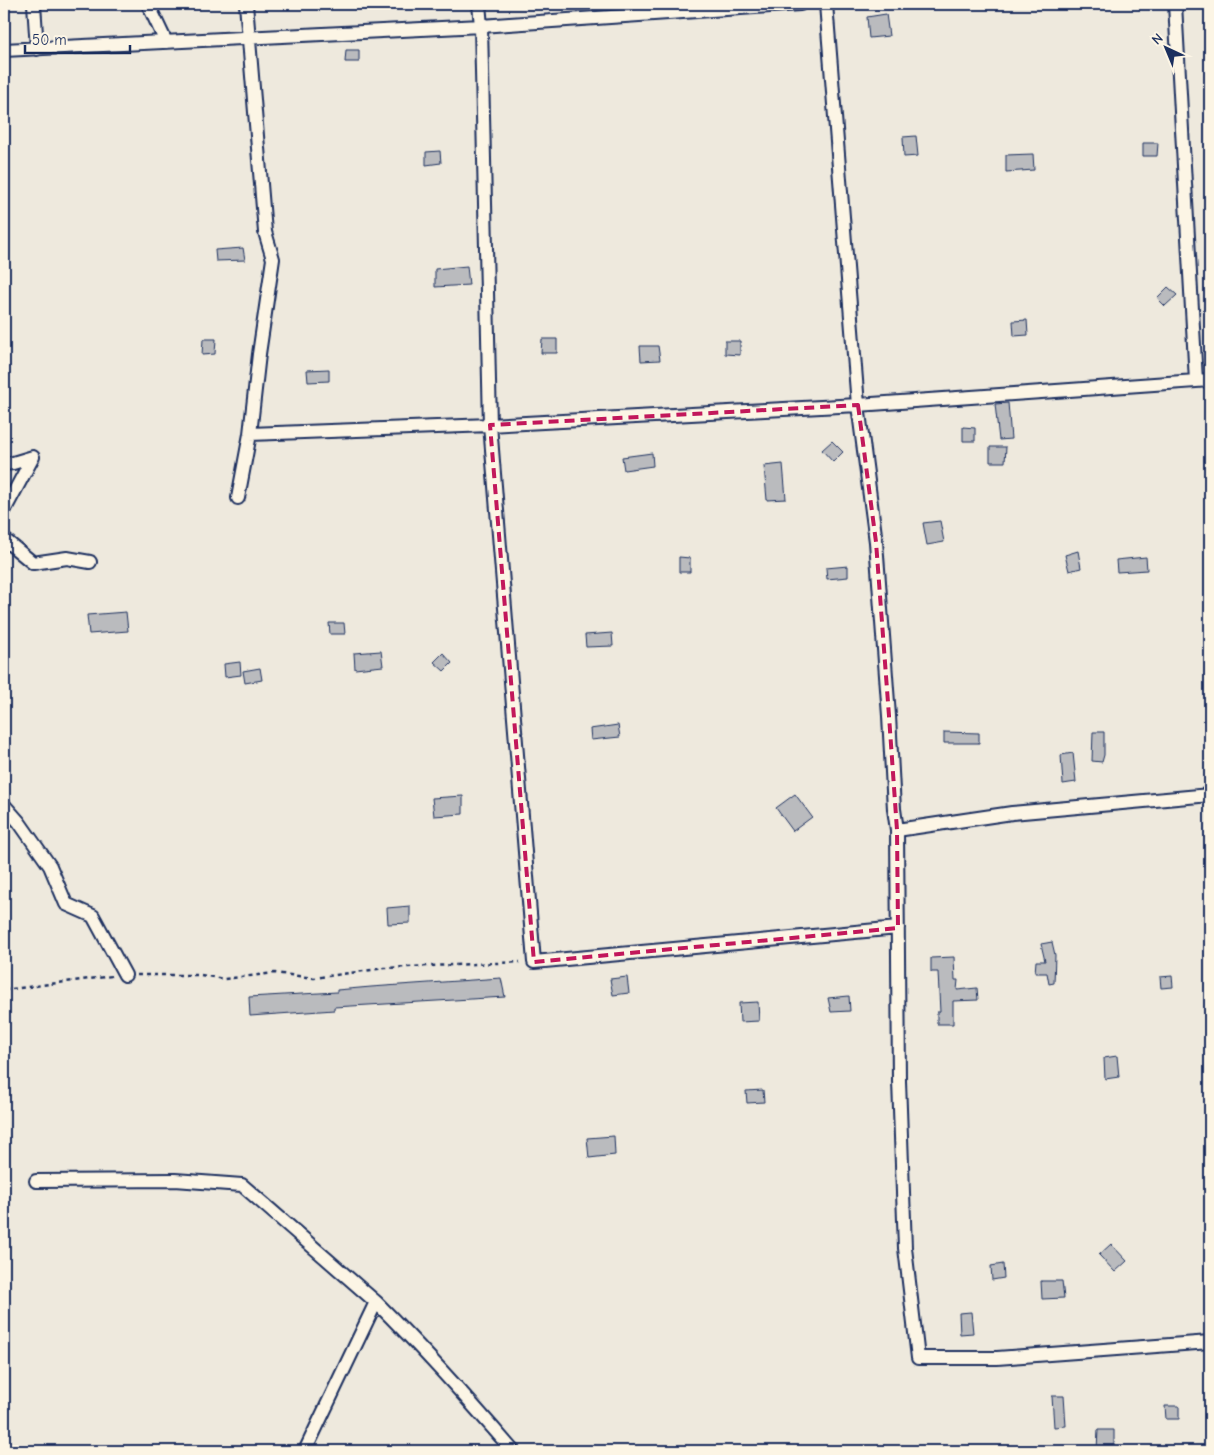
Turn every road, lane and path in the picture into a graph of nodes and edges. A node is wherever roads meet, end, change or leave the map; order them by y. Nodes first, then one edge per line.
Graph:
1 (34, 4) edge
2 (148, 4) edge
3 (246, 4) edge
4 (479, 4) edge
5 (800, 4) edge
6 (826, 4) edge
7 (1175, 4) edge
8 (481, 26) junction
9 (250, 38) junction
10 (166, 42) junction
11 (37, 49) junction
12 (4, 50) edge
13 (1210, 380) edge
14 (1196, 381) junction
15 (858, 405) junction
16 (490, 425) junction
17 (250, 434) junction
18 (4, 464) edge
19 (238, 498) dead end
20 (4, 511) edge
21 (4, 539) edge
22 (90, 562) dead end
23 (1210, 795) edge
24 (4, 805) edge
25 (897, 830) junction
26 (898, 928) junction
27 (534, 962) junction
28 (125, 975) junction
29 (4, 990) edge
30 (36, 1181) dead end
31 (376, 1302) junction
32 (1210, 1342) edge
33 (305, 1451) edge
34 (512, 1451) edge

1 - 11 street
2 - 10 street
3 - 9 street
4 - 8 street
5 - 8 street
6 - 15 street
7 - 14 street
8 - 9 street
8 - 16 street
9 - 10 street
9 - 17 street
10 - 11 street
11 - 12 street
13 - 14 street
14 - 15 street
15 - 16 street
15 - 25 street
16 - 17 street
16 - 27 street
17 - 19 street
18 - 20 street
21 - 22 street
23 - 25 street
24 - 28 street
25 - 26 street
26 - 27 street
26 - 32 street
27 - 28 path
28 - 29 path
30 - 31 street
31 - 33 street
31 - 34 street

